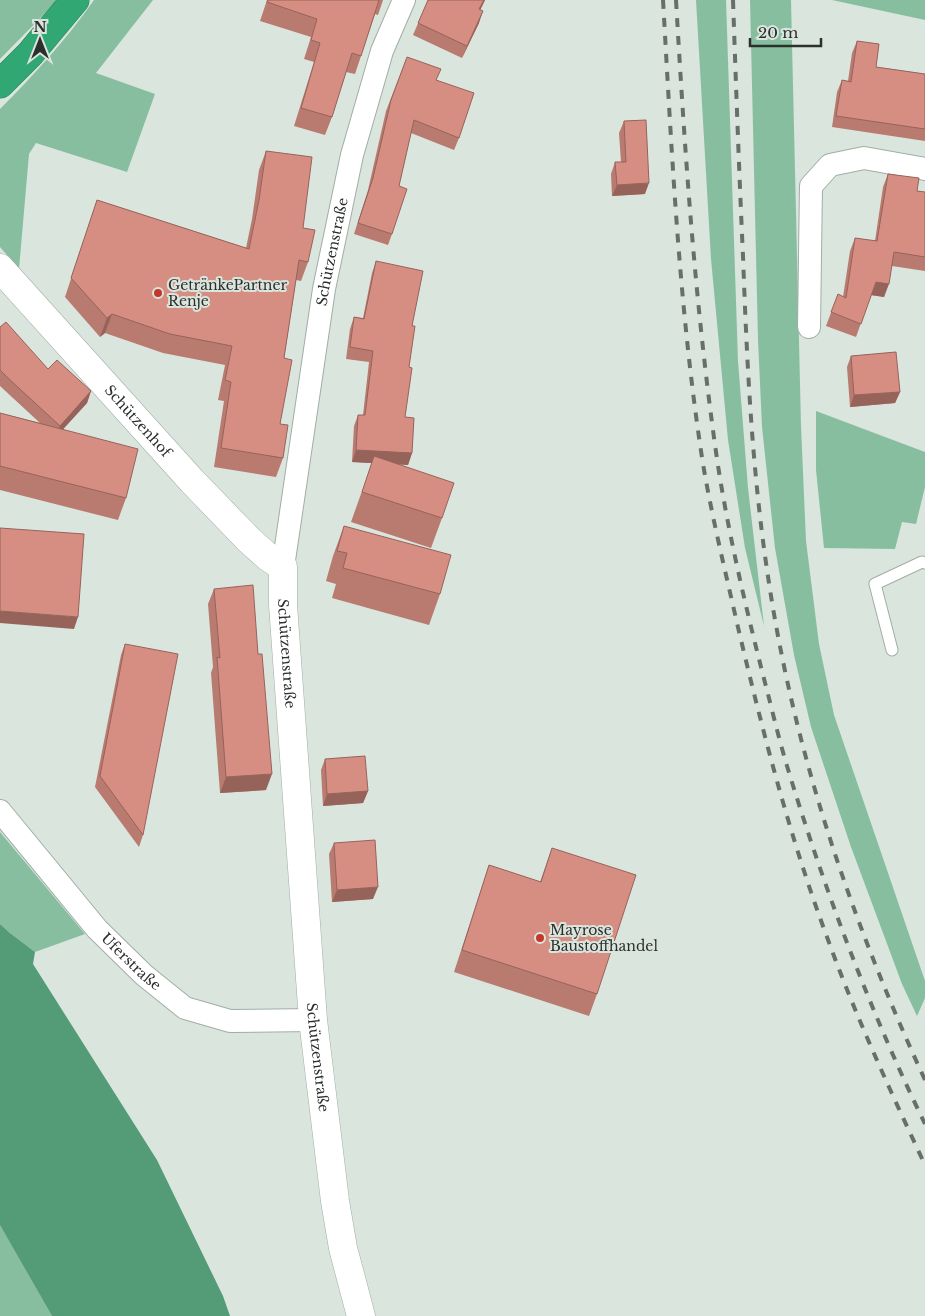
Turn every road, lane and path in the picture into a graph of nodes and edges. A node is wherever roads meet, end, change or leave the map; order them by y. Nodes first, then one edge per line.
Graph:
1 (75, 0) edge
2 (404, 0) edge
3 (0, 84) edge
4 (925, 168) edge
5 (0, 268) edge
6 (809, 327) dead end
7 (925, 563) edge
8 (283, 567) junction
9 (892, 650) dead end
10 (0, 811) edge
11 (313, 1020) junction
12 (361, 1316) edge

1 - 3 highway
2 - 8 street, Schützenstraße
4 - 6 street
5 - 8 street, Schützenhof
7 - 9 lane
8 - 11 street, Schützenstraße
10 - 11 street, Uferstraße
11 - 12 street, Schützenstraße

